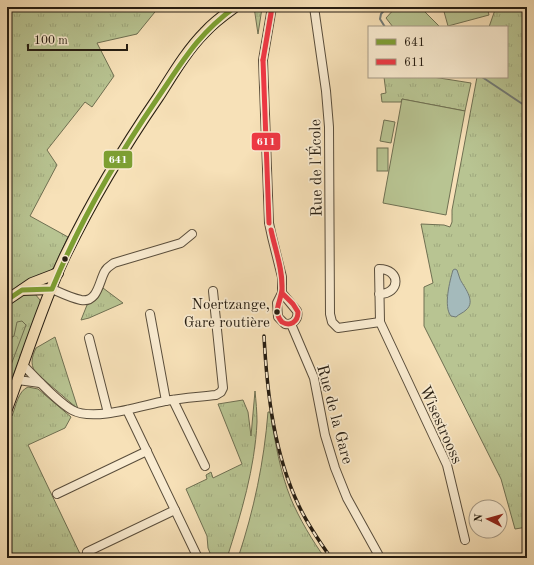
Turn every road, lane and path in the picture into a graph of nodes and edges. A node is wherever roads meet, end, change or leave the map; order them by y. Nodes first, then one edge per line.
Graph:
1 (235, 7) edge
2 (272, 7) edge
3 (314, 7) edge
4 (192, 234) dead end
5 (58, 273) junction
6 (30, 287) junction
7 (52, 289) junction
8 (213, 291) dead end
9 (282, 293) junction
10 (379, 294) dead end
11 (7, 300) edge
12 (46, 304) junction
13 (150, 314) dead end
14 (380, 322) junction
15 (291, 324) junction
16 (89, 338) dead end
17 (23, 365) junction
18 (18, 380) junction
19 (40, 383) junction
20 (170, 400) junction
21 (7, 409) edge
22 (127, 410) junction
23 (108, 413) junction
24 (146, 451) junction
25 (205, 466) dead end
26 (57, 494) dead end
27 (175, 510) junction
28 (465, 540) dead end
29 (87, 552) dead end
30 (378, 554) dead end
31 (198, 558) edge

1 - 5 main road
2 - 9 street, Rue de la Gare
3 - 14 street, Rue de l'École
4 - 7 street
5 - 6 main road
5 - 7 main road
6 - 7 main road
6 - 11 main road
6 - 12 main road
7 - 12 main road
8 - 20 street
9 - 15 street
9 - 15 street, Rue de la Gare
10 - 14 street, Wisestrooss
12 - 17 main road
13 - 20 street
14 - 28 street, Wisestrooss
15 - 30 street, Rue de la Gare
16 - 23 street
17 - 18 main road
17 - 19 street
18 - 19 street
18 - 21 main road
19 - 23 street
20 - 22 street
20 - 25 street
22 - 23 street
22 - 24 street
24 - 26 street
24 - 27 street
27 - 29 street
27 - 31 street

